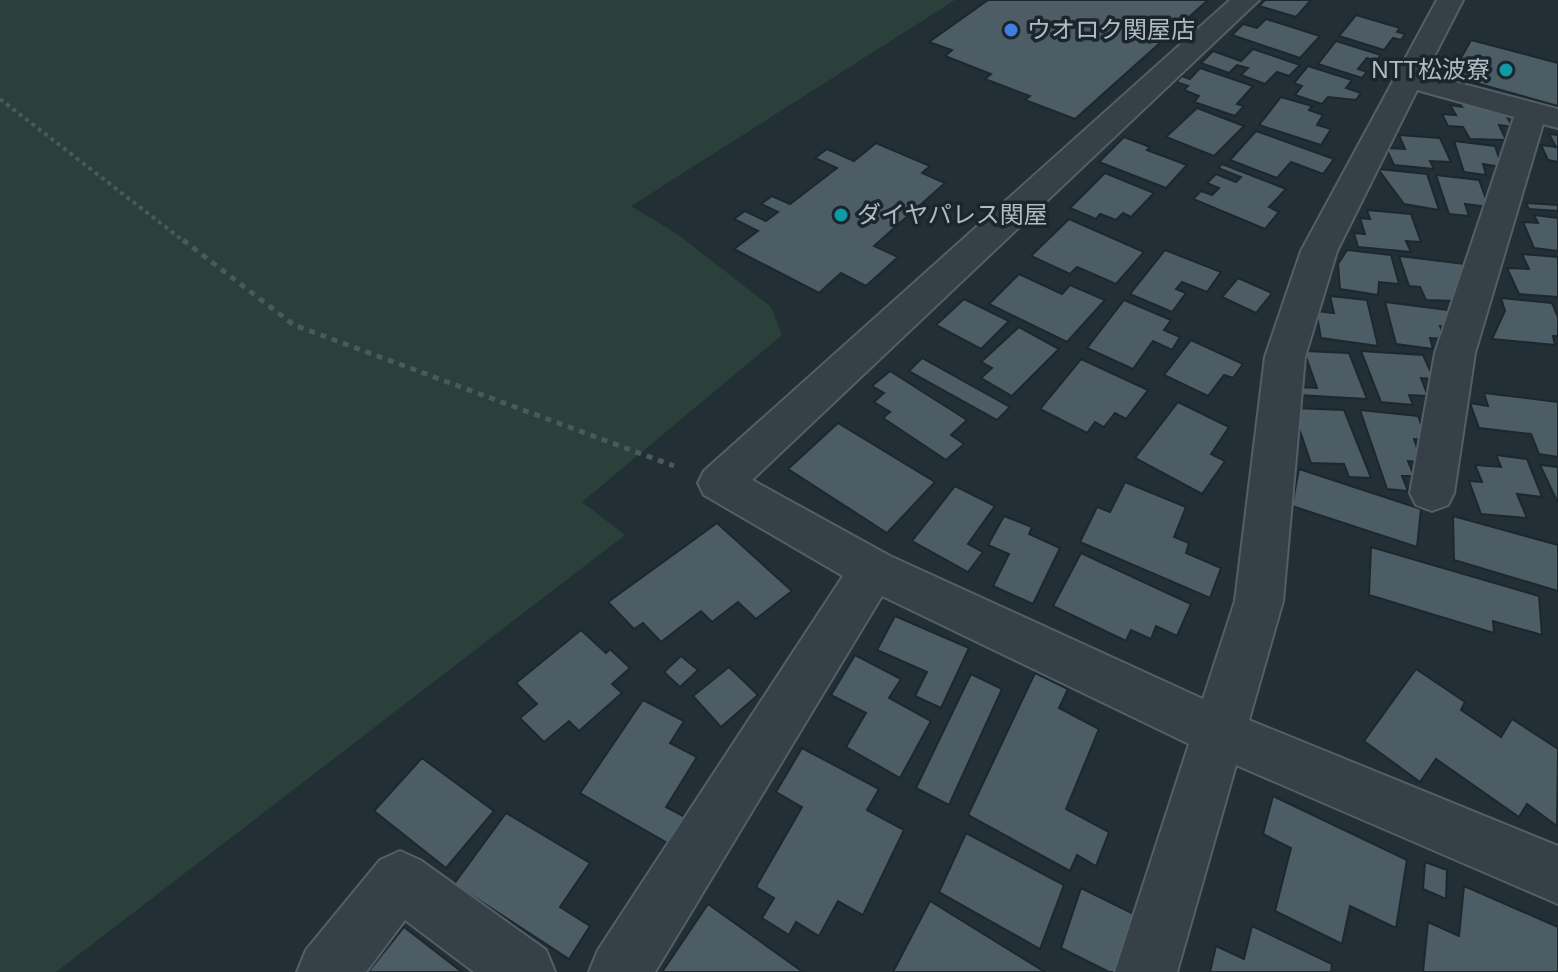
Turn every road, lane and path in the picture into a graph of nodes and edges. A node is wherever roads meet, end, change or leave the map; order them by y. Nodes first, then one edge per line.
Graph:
1 (1246, 0) edge
2 (1450, 0) edge
3 (1407, 78) junction
4 (0, 99) edge
5 (1544, 116) edge
6 (720, 483) junction
7 (1432, 493) dead end
8 (873, 570) junction
9 (1220, 733) junction
10 (1558, 875) edge
11 (328, 972) edge
12 (524, 972) edge
13 (620, 972) edge
14 (1146, 972) edge

1 - 6 street
2 - 3 street
3 - 5 street
3 - 9 street
4 - 6 path
5 - 7 street
6 - 8 street
8 - 9 street
8 - 13 street
9 - 10 street
9 - 14 street
11 - 12 street

